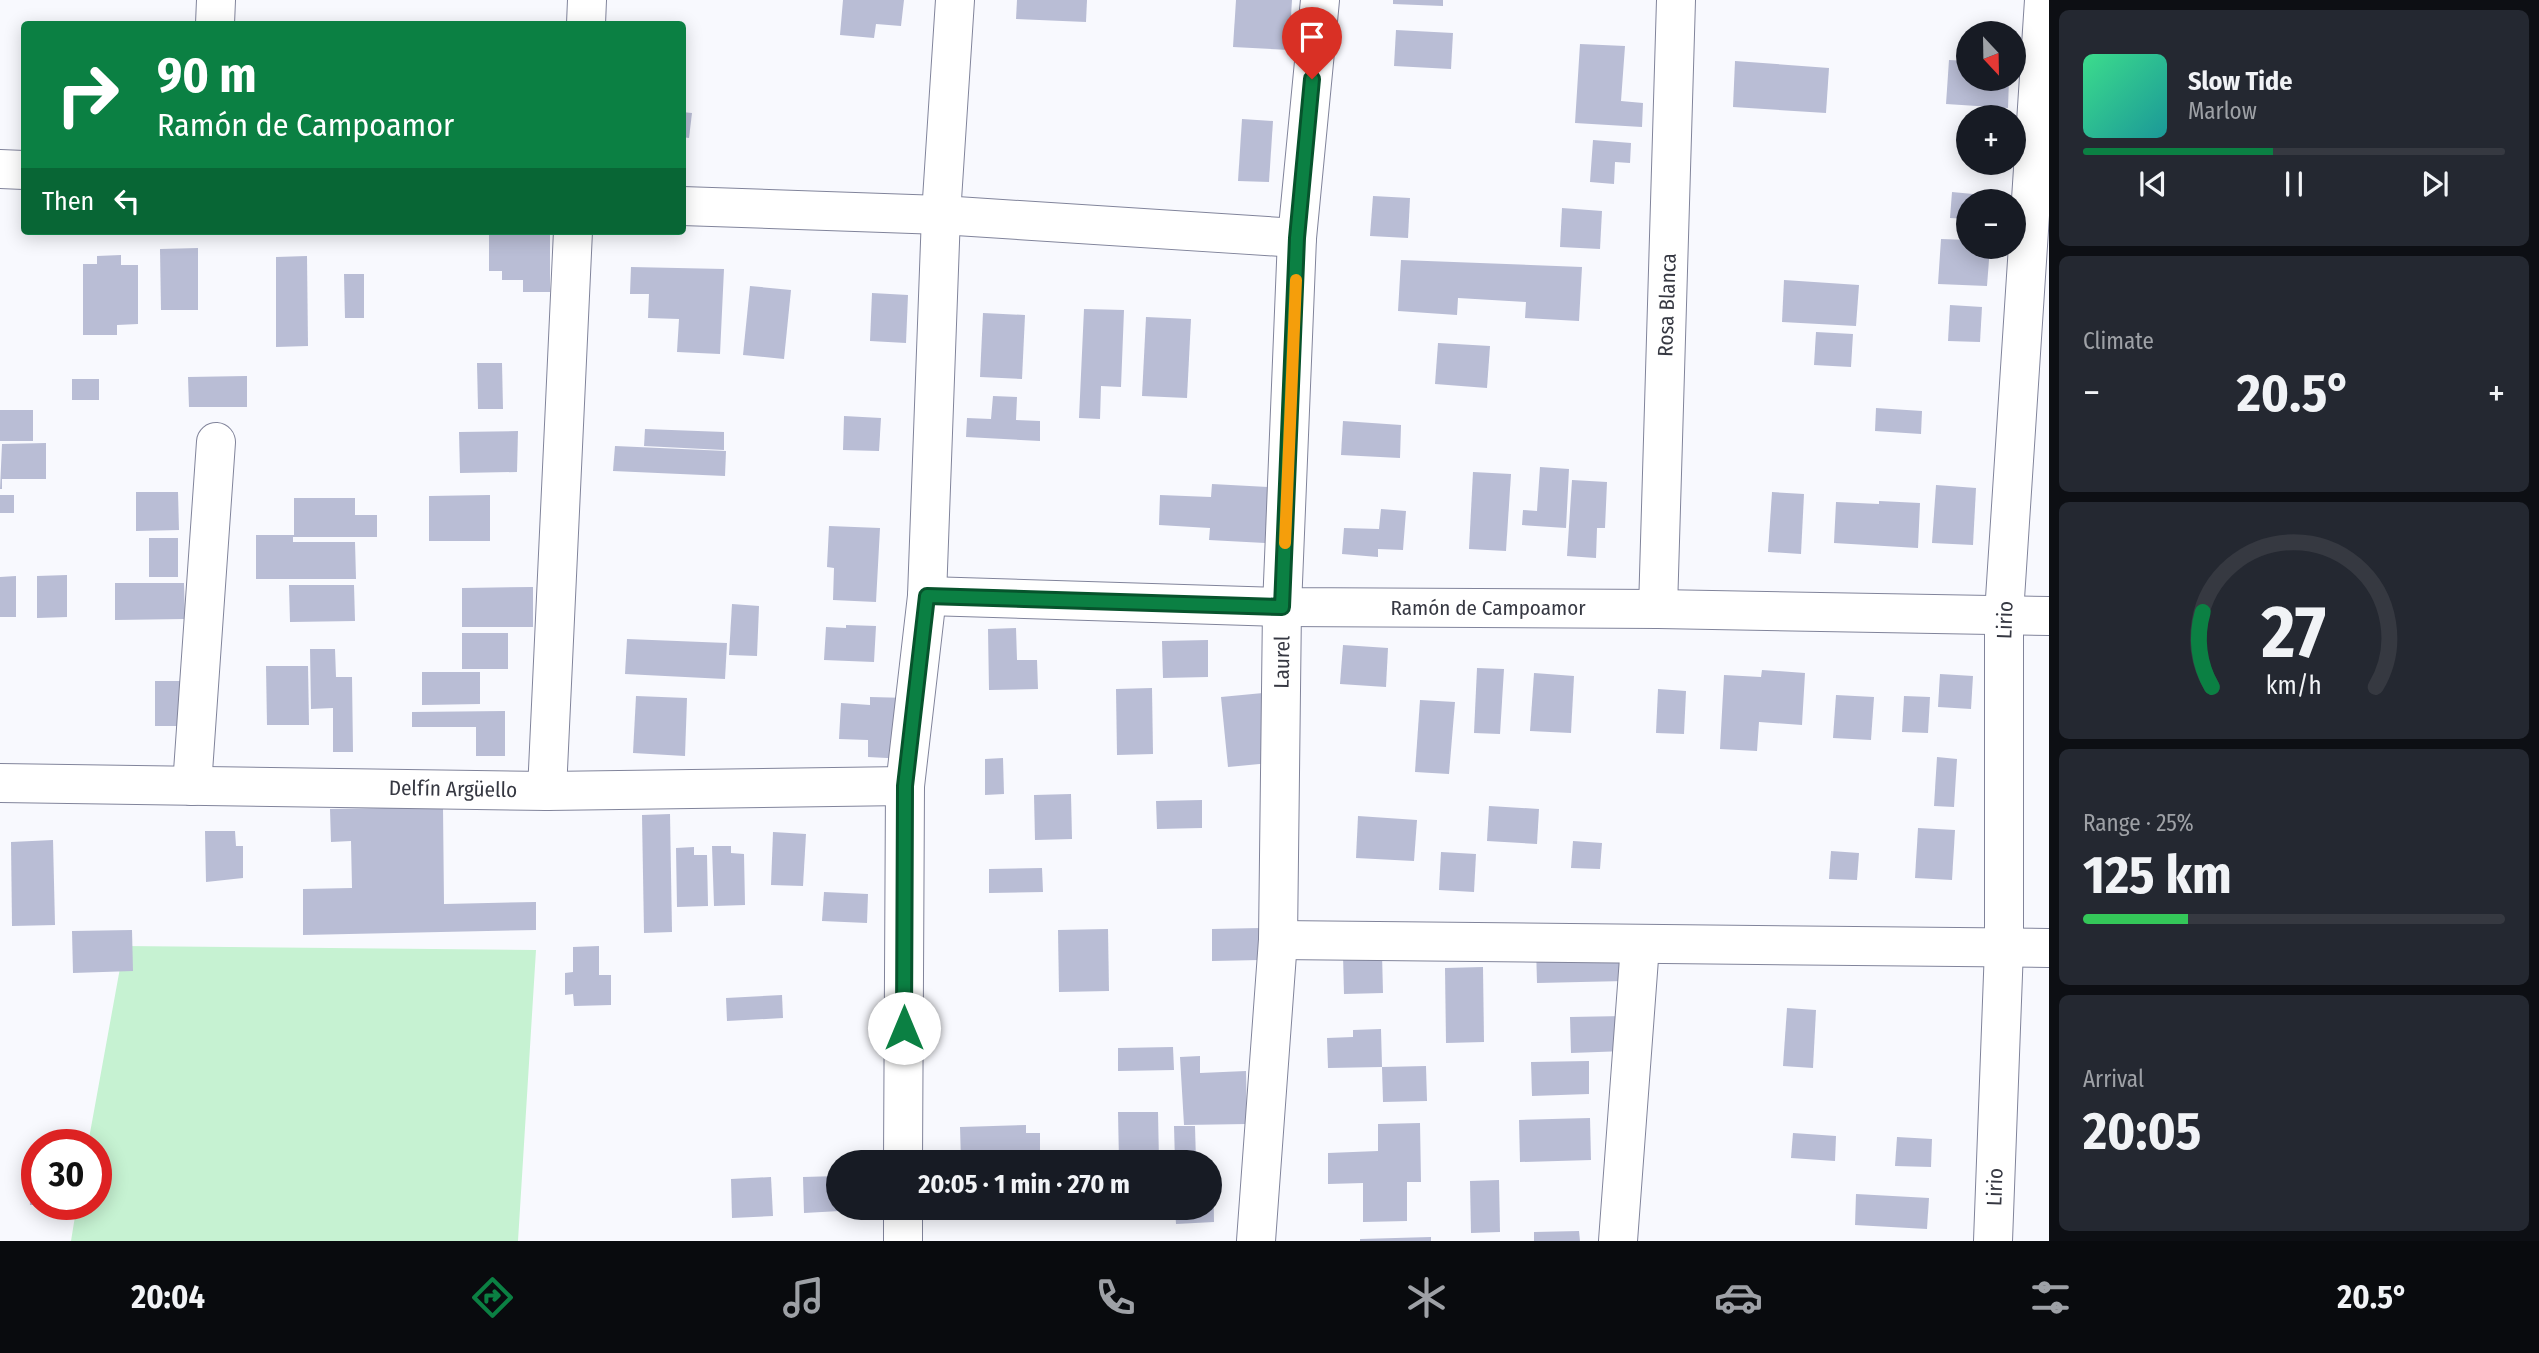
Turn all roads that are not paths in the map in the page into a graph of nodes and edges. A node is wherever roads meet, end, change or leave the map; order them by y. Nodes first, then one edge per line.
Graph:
1 (216, 0) edge
2 (587, 0) edge
3 (955, 0) edge
4 (1320, 0) edge
5 (1676, 0) edge
6 (2044, 0) edge
7 (215, 21) edge
8 (586, 21) edge
9 (0, 169) edge
10 (21, 170) edge
11 (686, 206) edge
12 (941, 215) junction
13 (573, 235) edge
14 (1297, 238) junction
15 (216, 442) dead end
16 (927, 596) junction
17 (1282, 607) junction
18 (1658, 609) junction
19 (2004, 614) junction
20 (2049, 616) edge
21 (0, 783) edge
22 (192, 786) junction
23 (905, 786) junction
24 (547, 790) junction
25 (1278, 940) junction
26 (1640, 945) junction
27 (2004, 948) junction
28 (2049, 948) edge
29 (903, 1150) edge
30 (903, 1220) edge
31 (903, 1241) edge
32 (1256, 1241) edge
33 (1618, 1241) edge
34 (1993, 1241) edge

1 - 7 street
2 - 8 street
3 - 12 street
4 - 14 street, Laurel
5 - 18 street, Rosa Blanca
6 - 19 street, Lirio
9 - 10 street
11 - 12 street
12 - 14 street
12 - 16 street
13 - 24 street
14 - 17 street, Laurel
15 - 22 street
16 - 17 street, Ramón de Campoamor
16 - 23 street
17 - 18 street, Ramón de Campoamor
17 - 25 street, Laurel
18 - 19 street, Ramón de Campoamor
19 - 20 street, Ramón de Campoamor
19 - 27 street, Lirio
21 - 22 street, Delfín Argüello
22 - 24 street, Delfín Argüello
23 - 24 street, Delfín Argüello
23 - 29 street
25 - 26 street
25 - 32 street, Laurel
26 - 27 street
26 - 33 street
27 - 28 street
27 - 34 street, Lirio
30 - 31 street

